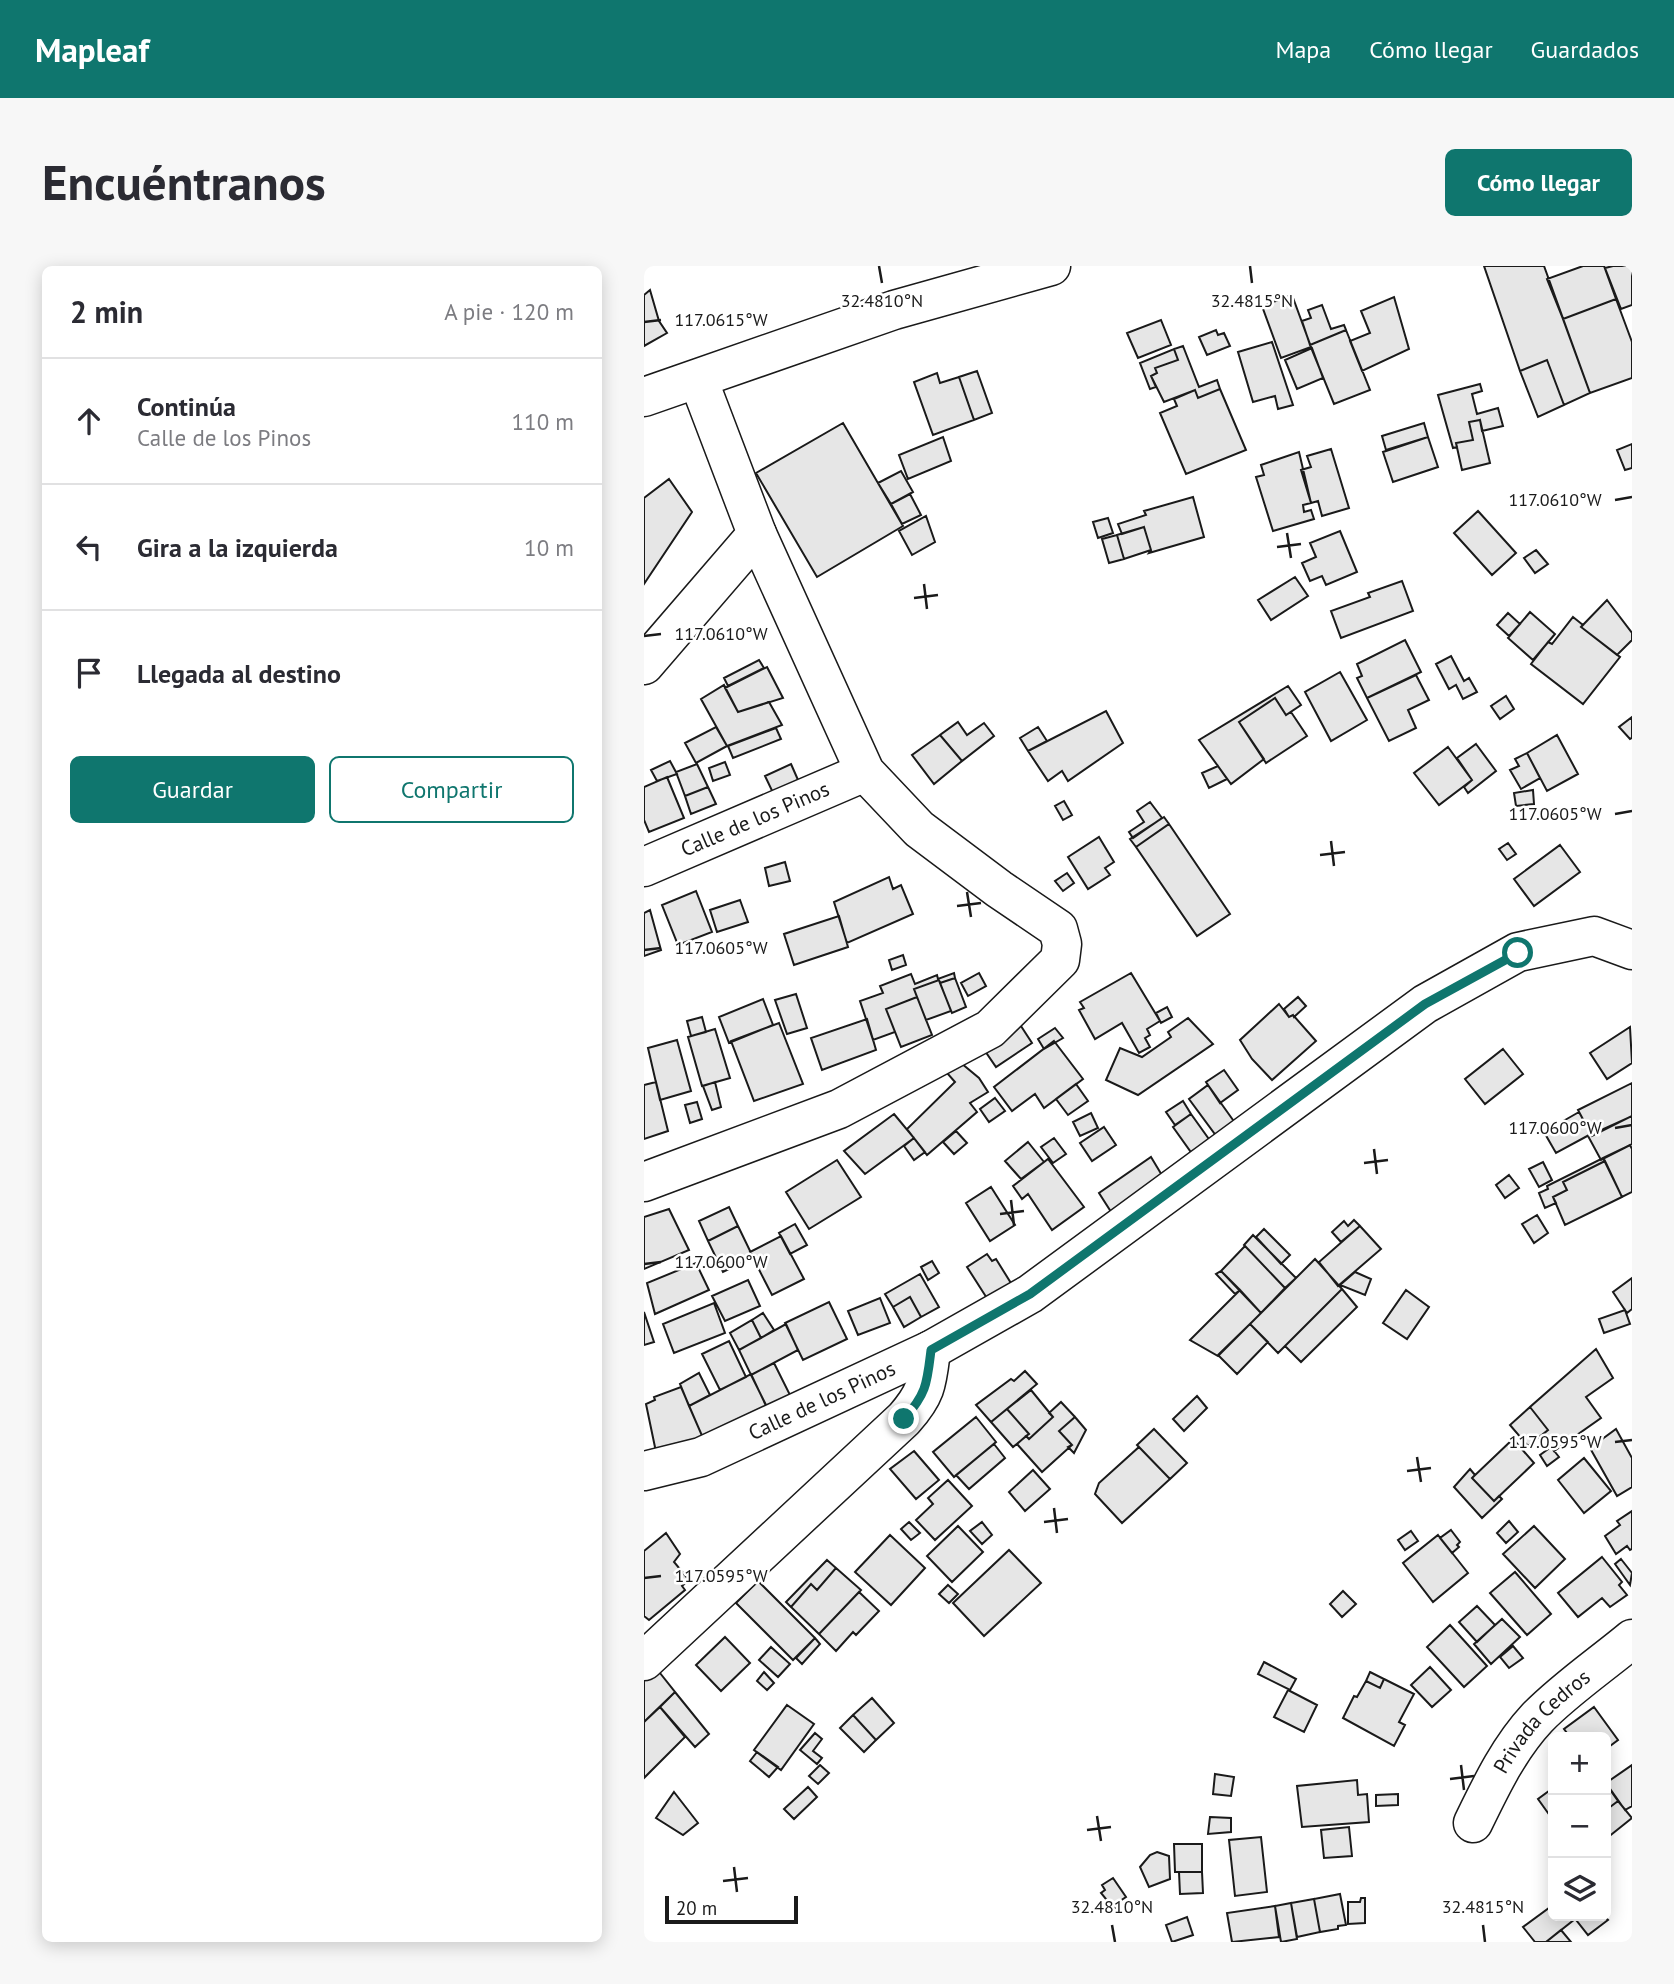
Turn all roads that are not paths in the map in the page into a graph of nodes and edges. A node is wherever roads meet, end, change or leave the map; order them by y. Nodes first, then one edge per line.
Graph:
1 (1051, 266) edge
2 (698, 379) junction
3 (644, 397) edge
4 (757, 534) junction
5 (644, 665) edge
6 (864, 772) junction
7 (644, 867) edge
8 (1632, 950) edge
9 (644, 1182) edge
10 (931, 1350) junction
11 (644, 1471) edge
12 (1632, 1639) edge
13 (644, 1661) edge
14 (1473, 1823) dead end

1 - 2 street
2 - 3 street
2 - 4 street
4 - 5 street
4 - 6 street
6 - 7 street, Calle de los Pinos
6 - 9 street
8 - 10 street, Calle de los Pinos
10 - 11 street, Calle de los Pinos
10 - 13 street
12 - 14 street, Privada Cedros

